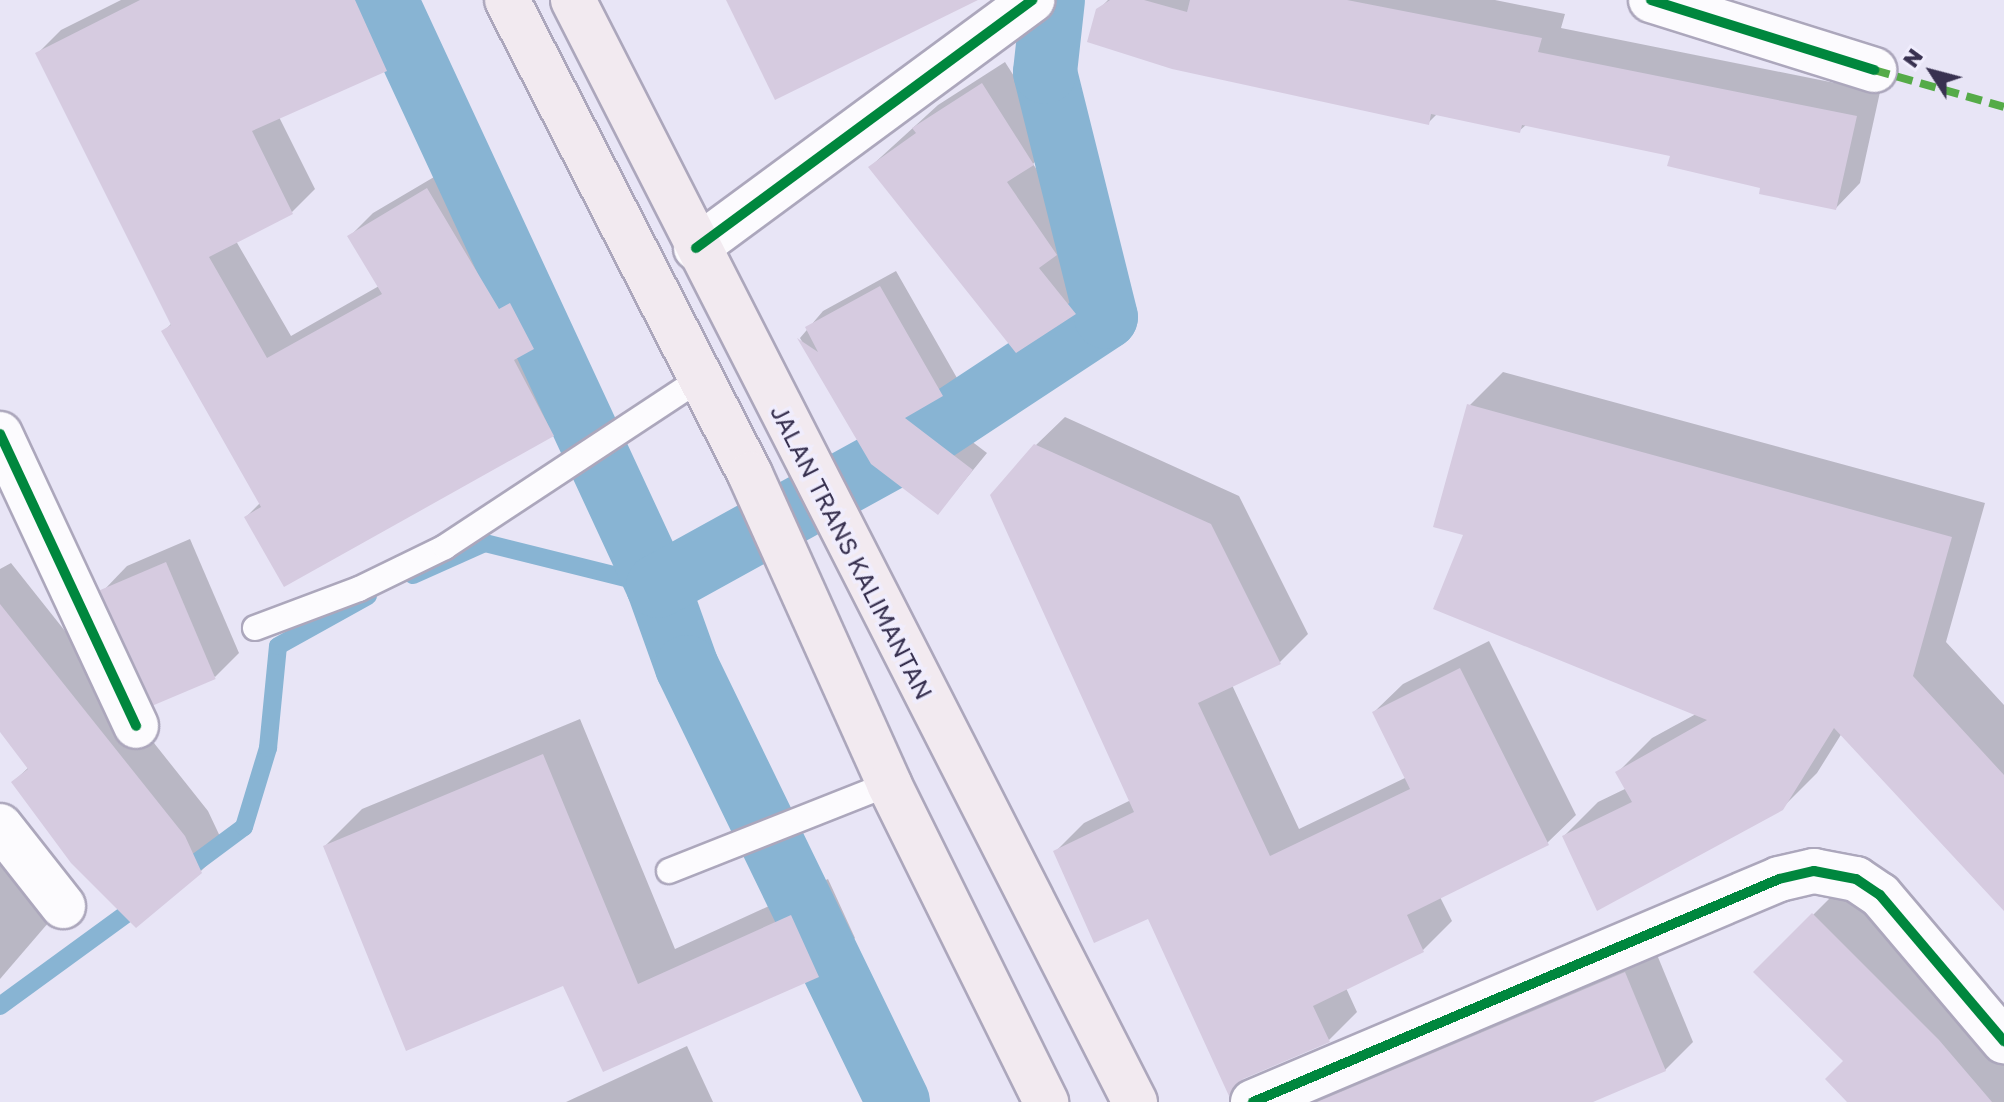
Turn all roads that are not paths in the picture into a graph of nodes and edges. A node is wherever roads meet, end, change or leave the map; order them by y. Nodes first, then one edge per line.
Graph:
1 (507, 0) edge
2 (573, 0) edge
3 (1651, 0) edge
4 (1020, 10) edge
5 (1874, 70) dead end
6 (696, 248) junction
7 (698, 380) junction
8 (0, 434) edge
9 (255, 628) dead end
10 (136, 726) dead end
11 (871, 793) junction
12 (0, 826) edge
13 (669, 871) dead end
14 (63, 906) dead end
15 (2004, 1041) edge
16 (1046, 1102) edge
17 (1135, 1102) edge
18 (1253, 1102) edge

1 - 7 highway
2 - 6 highway, JALAN TRANS KALIMANTAN
3 - 5 street
4 - 6 street
6 - 17 highway, JALAN TRANS KALIMANTAN
7 - 9 lane
7 - 11 highway
8 - 10 street
11 - 13 lane
11 - 16 highway
12 - 14 street
15 - 18 street

